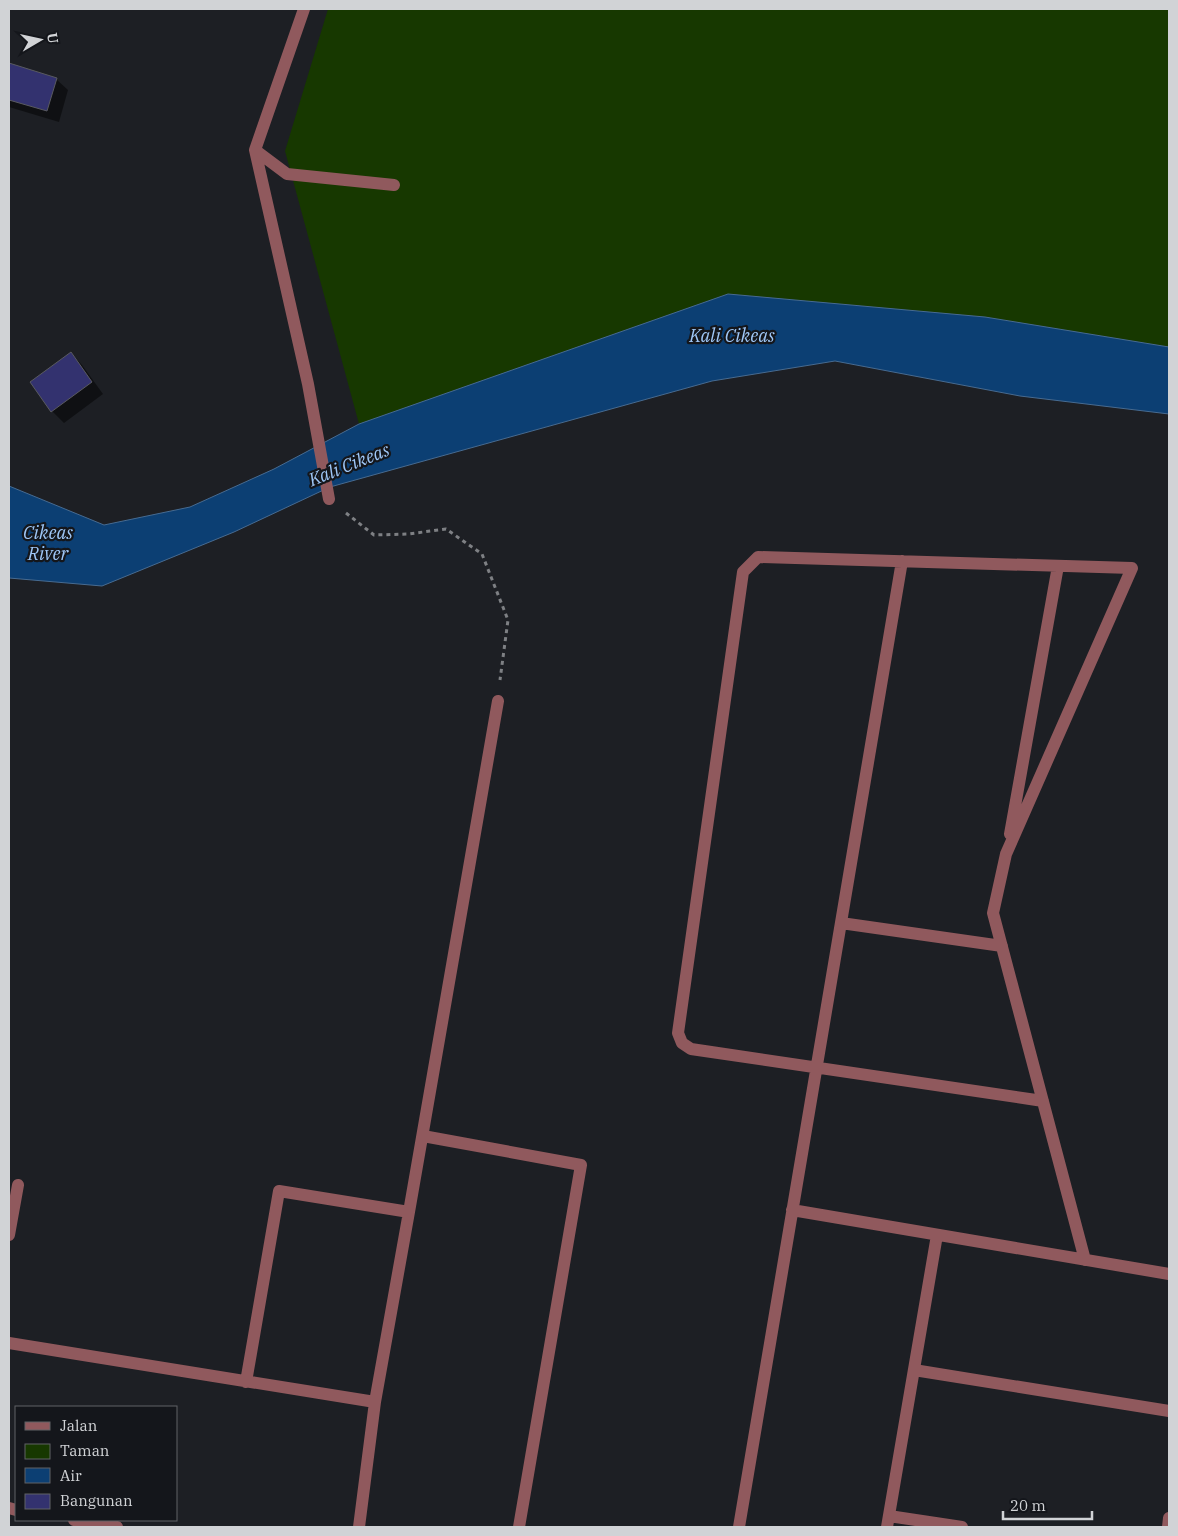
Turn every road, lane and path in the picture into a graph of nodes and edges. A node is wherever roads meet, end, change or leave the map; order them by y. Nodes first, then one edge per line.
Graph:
1 (304, 9) edge
2 (255, 150) junction
3 (394, 185) dead end
4 (329, 499) joint
5 (902, 561) junction
6 (1058, 566) junction
7 (498, 700) joint
8 (1006, 854) junction
9 (841, 923) junction
10 (1002, 946) junction
11 (816, 1066) junction
12 (1043, 1101) junction
13 (423, 1136) junction
14 (18, 1185) dead end
15 (792, 1210) junction
16 (409, 1212) junction
17 (9, 1235) edge
18 (937, 1235) junction
19 (1085, 1260) junction
20 (1169, 1274) edge
21 (9, 1343) edge
22 (914, 1370) junction
23 (246, 1382) junction
24 (375, 1402) junction
25 (1169, 1411) edge
26 (1169, 1518) edge
27 (80, 1521) edge
28 (888, 1522) edge
29 (117, 1527) edge
30 (359, 1527) edge
31 (519, 1527) edge
32 (739, 1527) edge
33 (962, 1527) edge
34 (1168, 1527) edge

1 - 2 street
2 - 3 street
2 - 4 street
4 - 7 path
5 - 6 street
5 - 9 street
5 - 11 street
6 - 8 street
6 - 8 street
7 - 13 street
8 - 10 street
9 - 10 street
9 - 11 street
10 - 12 street
11 - 12 street
11 - 15 street
12 - 19 street
13 - 16 street
13 - 31 street
14 - 17 street
15 - 18 street
15 - 32 street
16 - 23 street
16 - 24 street
18 - 19 street
18 - 22 street
19 - 20 street
21 - 23 street
22 - 25 street
22 - 28 street
23 - 24 street
24 - 30 street
26 - 34 street
27 - 29 street
28 - 33 street

